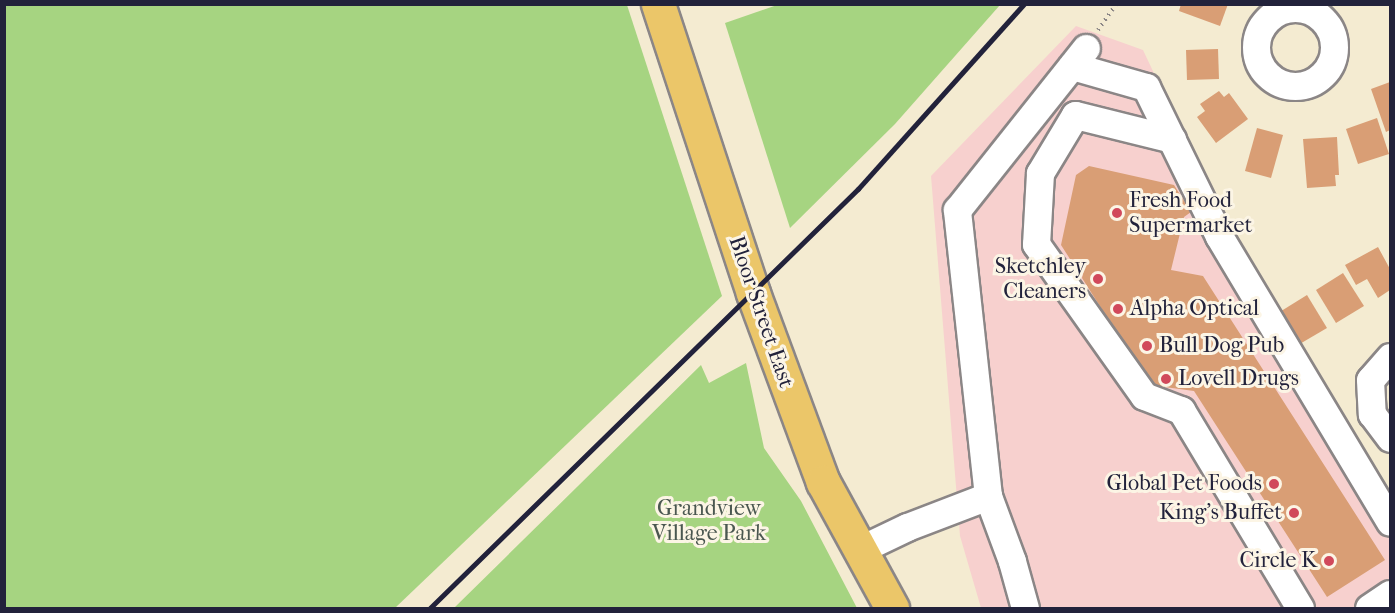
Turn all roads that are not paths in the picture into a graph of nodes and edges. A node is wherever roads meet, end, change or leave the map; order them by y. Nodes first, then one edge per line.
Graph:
1 (658, 4) edge
2 (1323, 10) edge
3 (1263, 11) edge
4 (1172, 139) junction
5 (1390, 357) edge
6 (1390, 438) edge
7 (988, 496) junction
8 (1390, 522) edge
9 (861, 549) junction
10 (1390, 594) edge
11 (892, 609) edge
12 (1025, 609) edge
13 (1300, 609) edge
14 (1369, 609) edge

1 - 9 main road, Bloor Street East
2 - 3 street
2 - 3 street
4 - 7 street
4 - 8 street
4 - 13 street
5 - 6 street
7 - 9 street
7 - 12 street
9 - 11 main road, Bloor Street East
10 - 14 street

